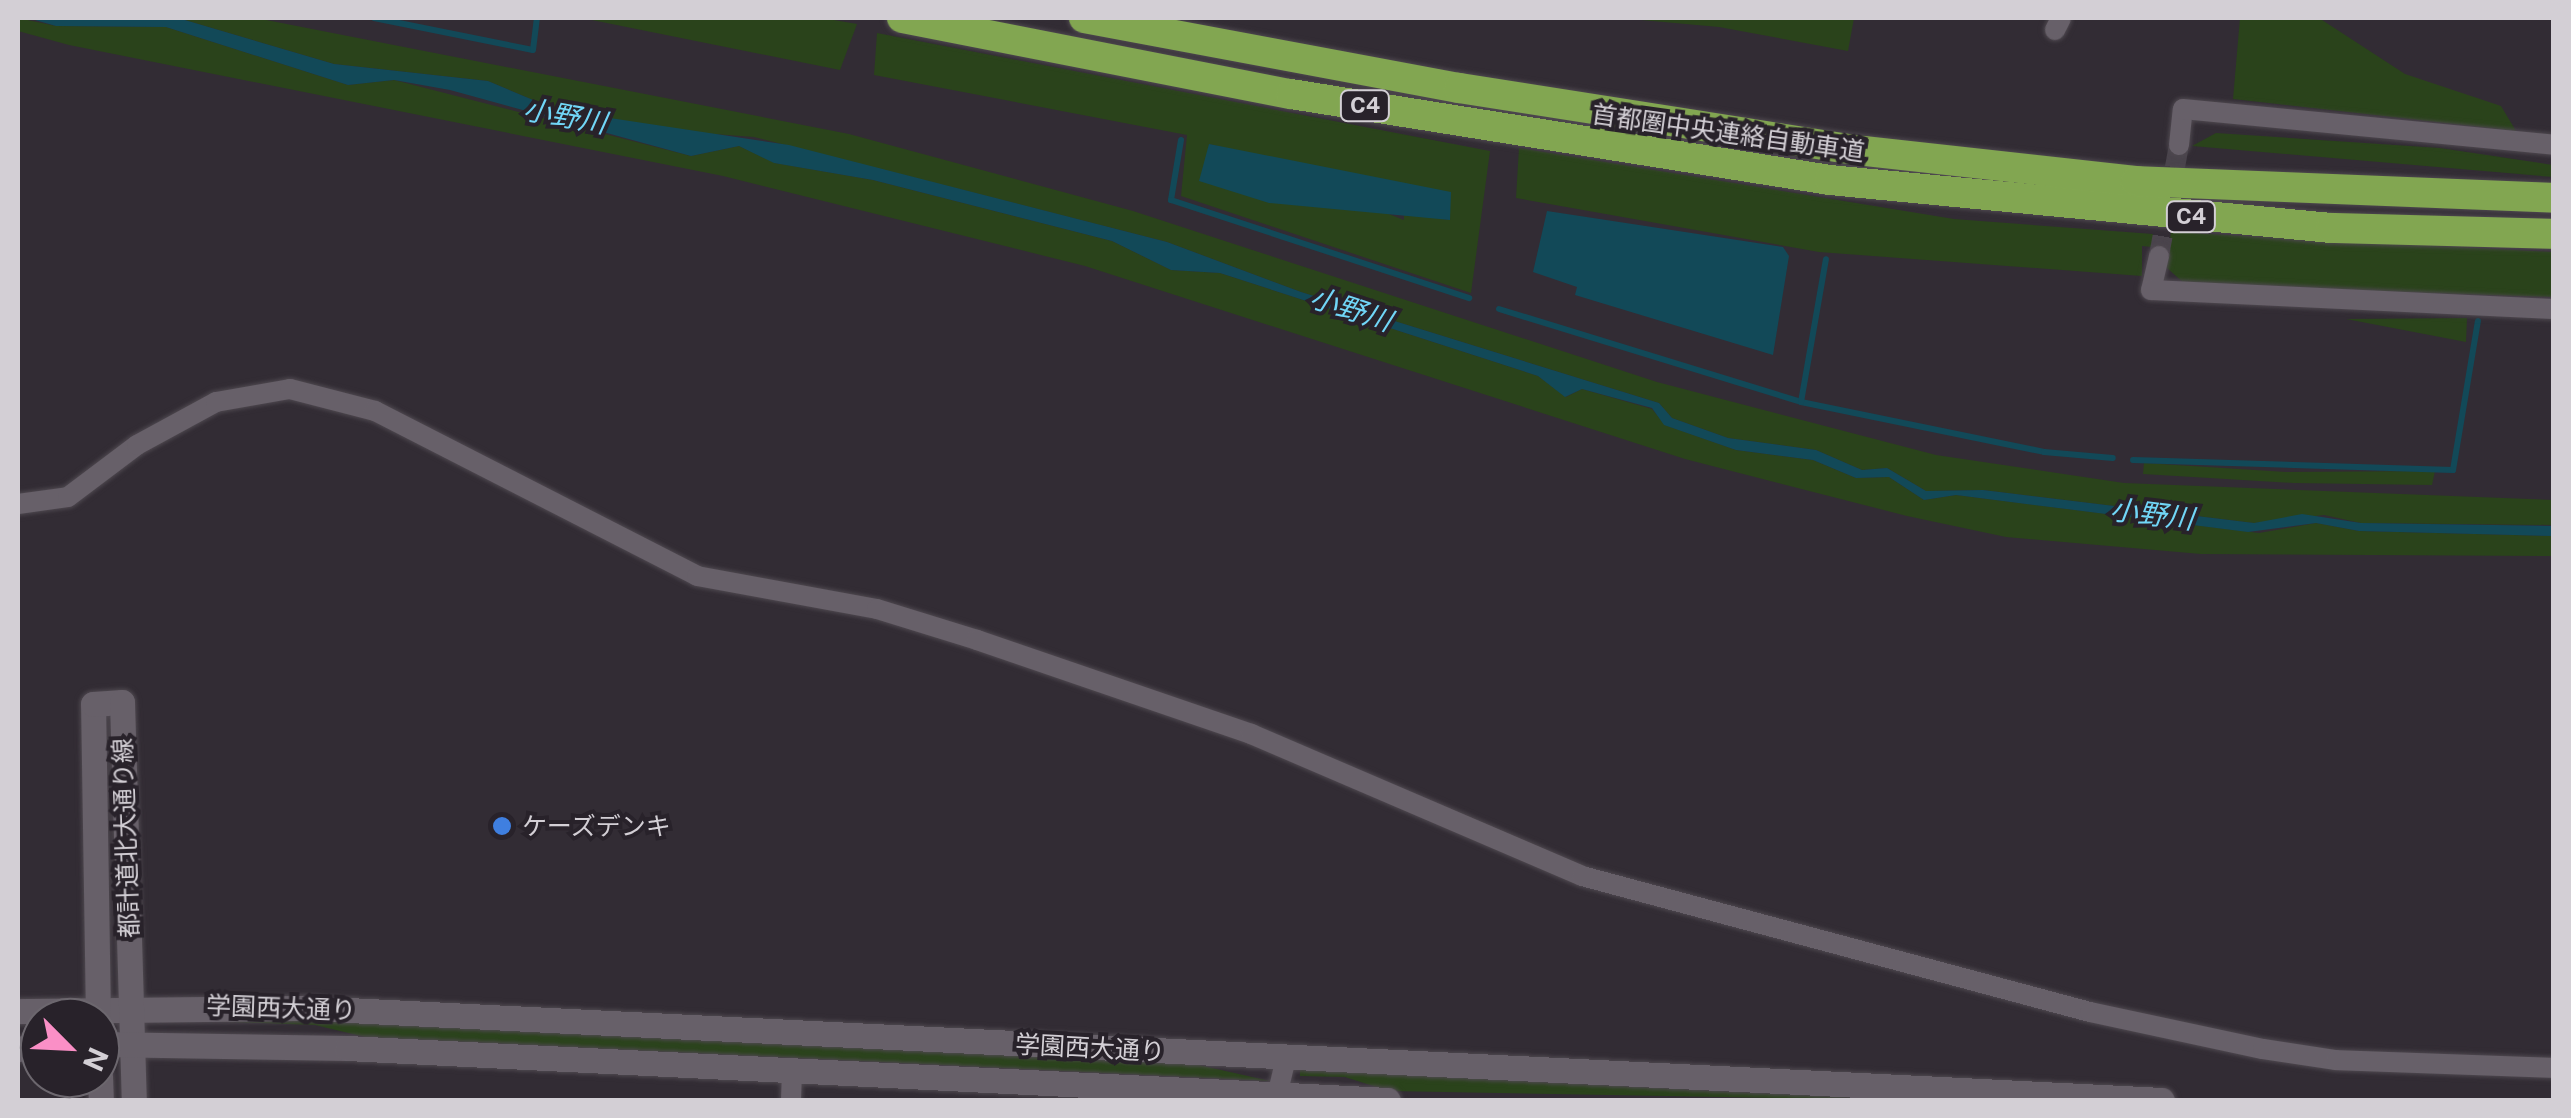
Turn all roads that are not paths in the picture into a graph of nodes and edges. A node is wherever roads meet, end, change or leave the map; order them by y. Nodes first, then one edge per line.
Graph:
1 (902, 18) edge
2 (1084, 18) edge
3 (2179, 145) tunnel mouth
4 (2554, 145) edge
5 (2554, 198) edge
6 (2554, 234) edge
7 (2159, 256) tunnel mouth
8 (2554, 309) edge
9 (18, 504) edge
10 (98, 998) edge
11 (132, 1005) junction
12 (120, 1007) edge
13 (133, 1042) junction
14 (120, 1043) edge
15 (1286, 1058) junction
16 (2554, 1068) edge
17 (792, 1070) junction
18 (1277, 1098) edge
19 (134, 1100) edge
20 (791, 1100) edge
21 (1388, 1100) edge
22 (2162, 1100) edge

1 - 6 highway, 首都圏中央連絡自動車道 / C4
2 - 5 highway, 首都圏中央連絡自動車道 / C4
3 - 4 street
7 - 8 street
9 - 16 street
10 - 11 main road, 都計道北大通り線
11 - 12 main road, 学園西大通り
11 - 13 main road
11 - 15 main road, 学園西大通り
13 - 14 main road, 学園西大通り
13 - 17 main road, 学園西大通り
13 - 19 main road
15 - 18 street
15 - 22 main road, 学園西大通り
17 - 18 main road, 学園西大通り
17 - 20 street
18 - 21 main road, 学園西大通り

